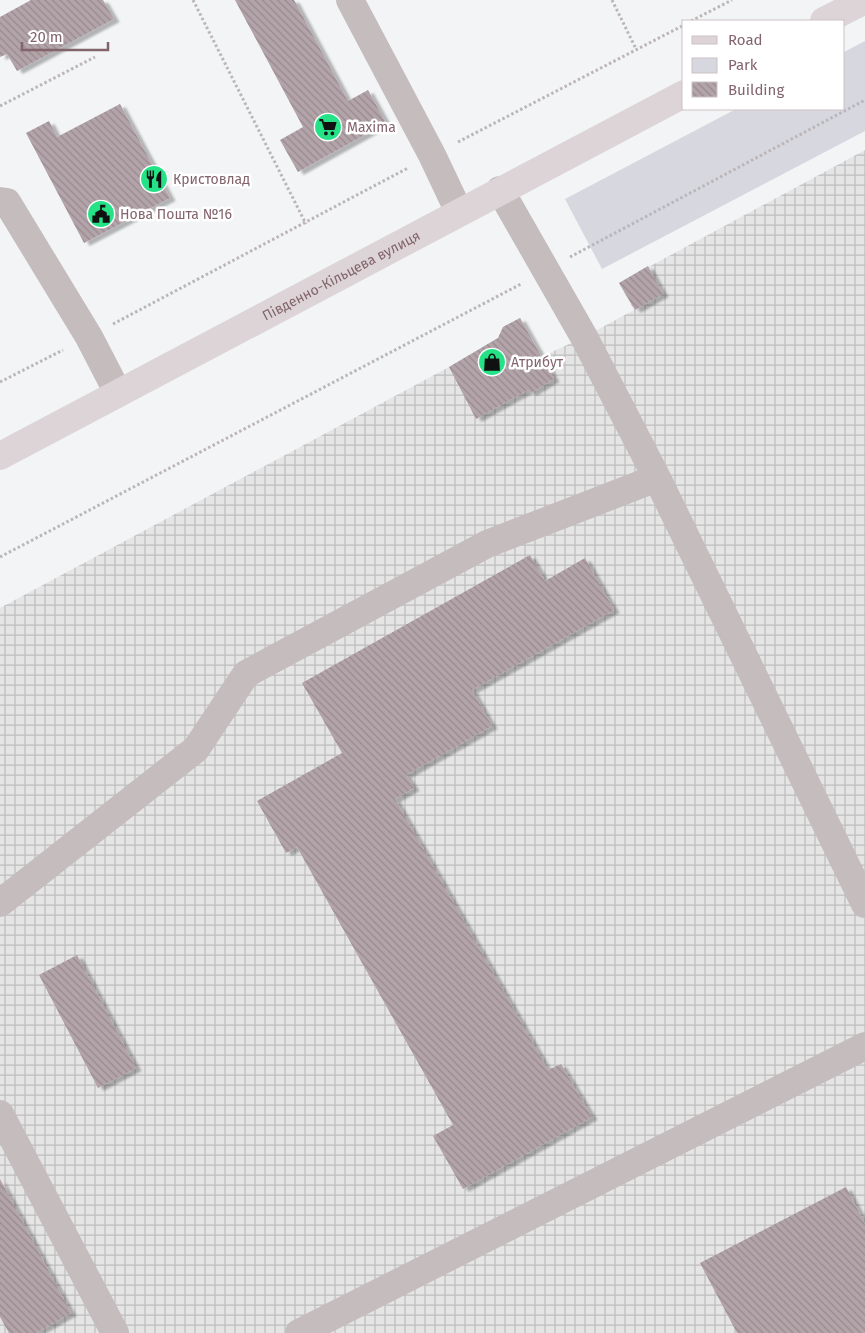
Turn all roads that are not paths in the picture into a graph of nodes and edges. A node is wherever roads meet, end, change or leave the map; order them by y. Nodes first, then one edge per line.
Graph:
1 (350, 0) edge
2 (865, 0) edge
3 (826, 20) edge
4 (682, 95) edge
5 (500, 190) junction
6 (0, 201) edge
7 (459, 212) junction
8 (118, 393) junction
9 (0, 456) edge
10 (657, 478) junction
11 (0, 903) edge
12 (865, 904) edge
13 (865, 1046) edge
14 (0, 1114) edge
15 (115, 1333) edge
16 (299, 1333) edge

1 - 7 lane
2 - 3 main road
4 - 5 main road, Південно-Кільцева вулиця
5 - 7 main road, Південно-Кільцева вулиця
5 - 10 lane
6 - 8 lane
7 - 8 main road, Південно-Кільцева вулиця
8 - 9 main road, Південно-Кільцева вулиця
10 - 11 lane
10 - 12 lane
13 - 16 lane
14 - 15 lane

